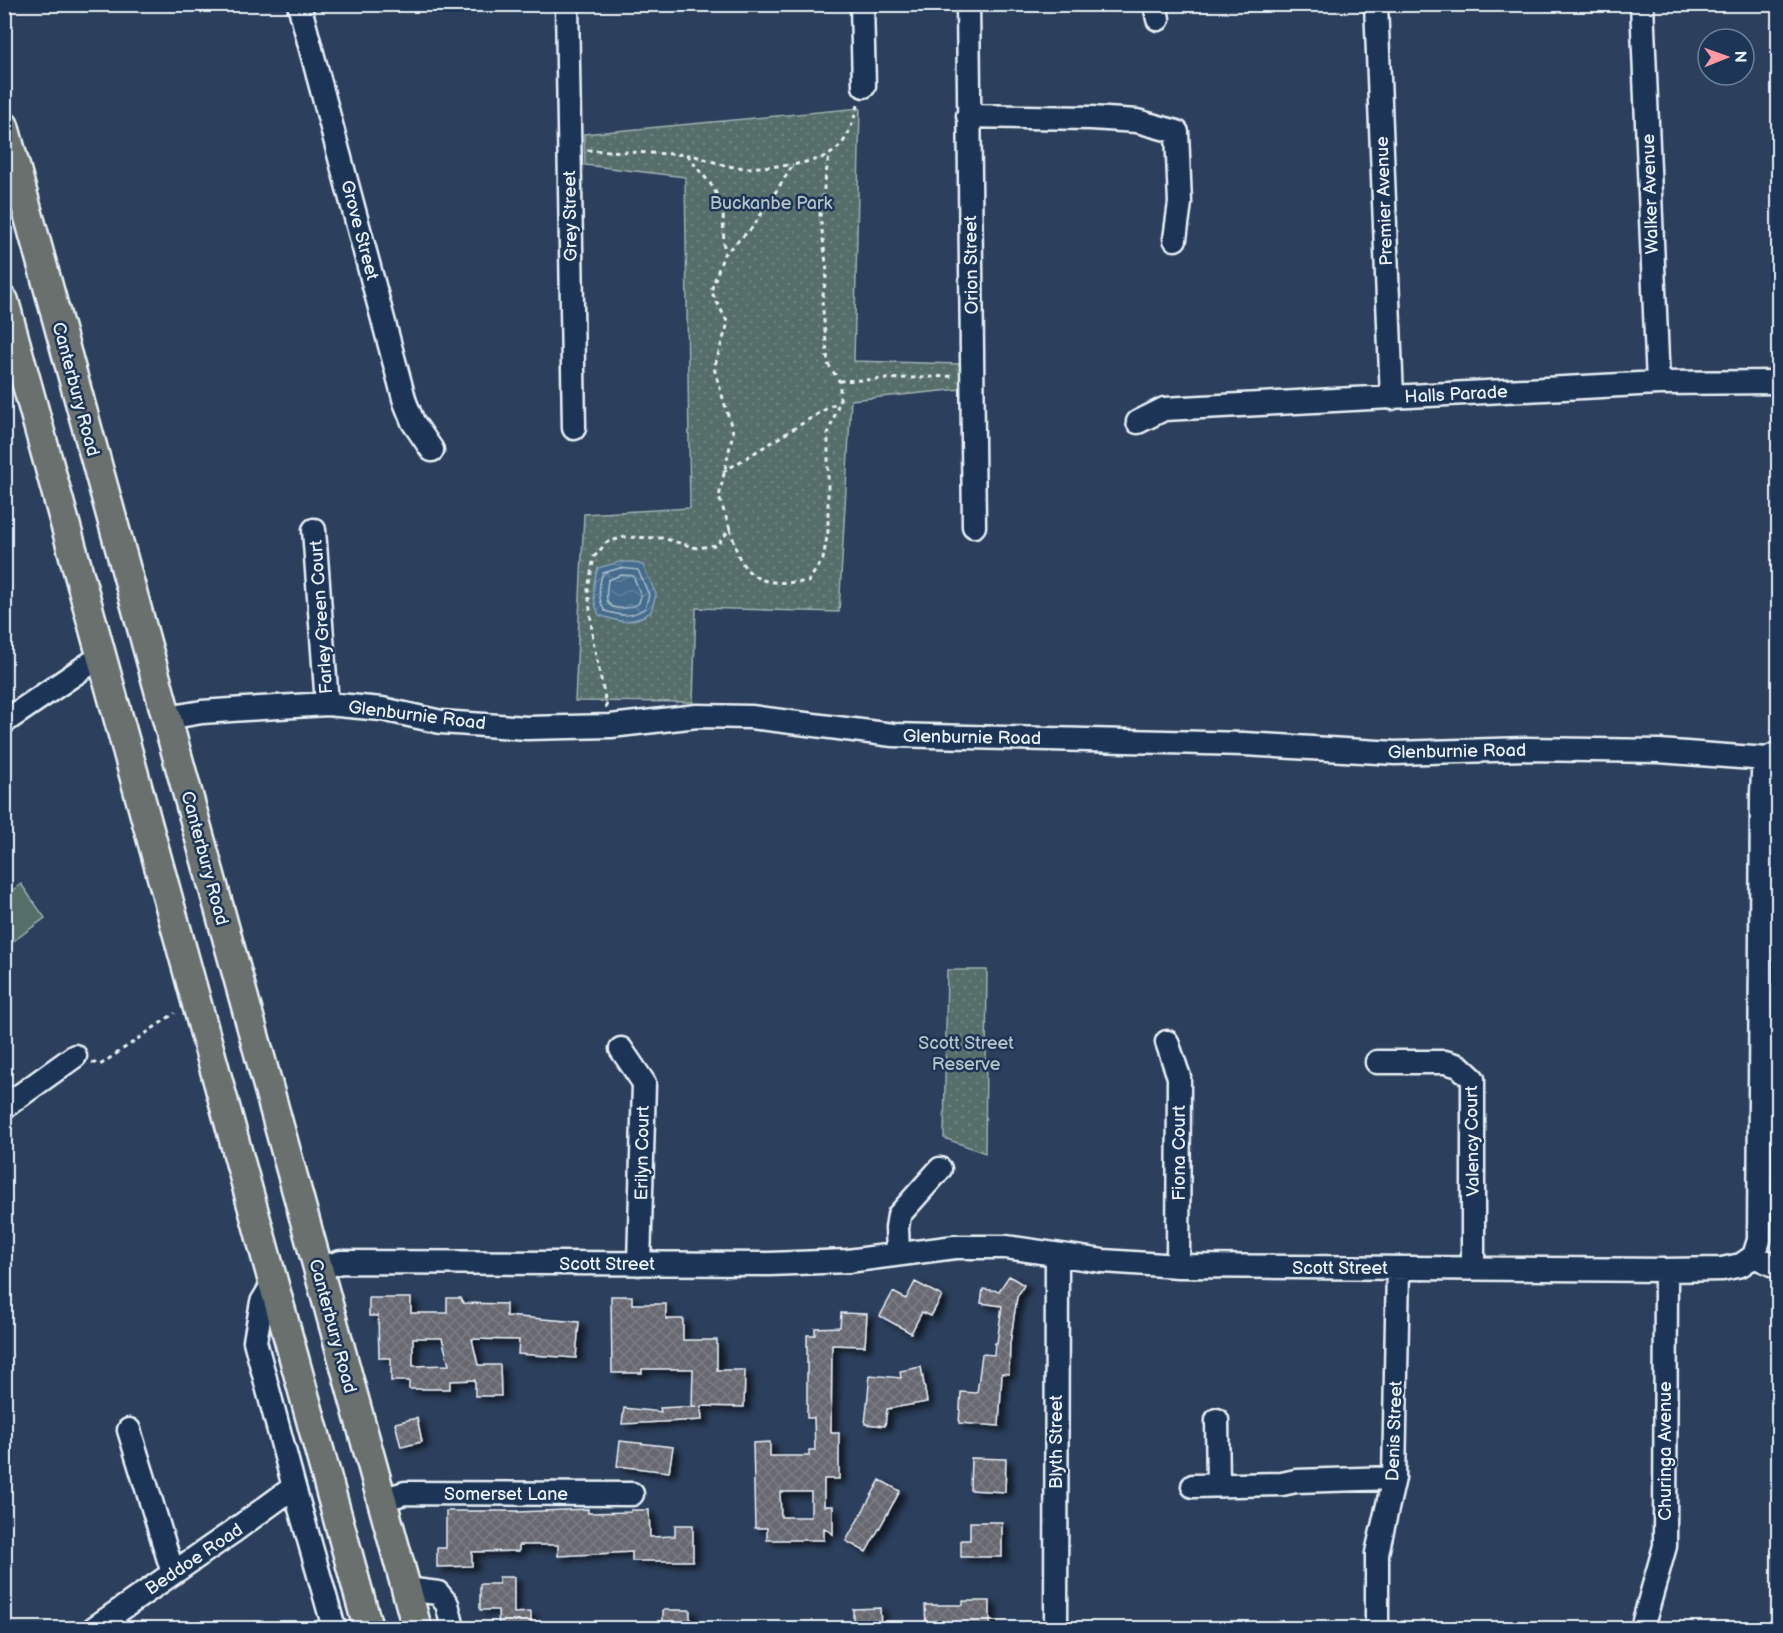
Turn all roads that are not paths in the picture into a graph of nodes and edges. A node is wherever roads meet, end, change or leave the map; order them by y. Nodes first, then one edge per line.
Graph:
1 (299, 4) edge
2 (567, 4) edge
3 (862, 4) edge
4 (968, 4) edge
5 (1376, 4) edge
6 (1642, 4) edge
7 (864, 86) road end
8 (968, 116) junction
9 (4, 126) edge
10 (1175, 239) dead end
11 (4, 301) edge
12 (1779, 382) edge
13 (1658, 383) junction
14 (1392, 398) junction
15 (1138, 422) dead end
16 (574, 428) dead end
17 (432, 450) dead end
18 (974, 526) dead end
19 (314, 530) dead end
20 (101, 656) junction
21 (327, 704) junction
22 (167, 718) junction
23 (4, 722) edge
24 (1773, 756) edge
25 (1167, 1042) dead end
26 (621, 1049) dead end
27 (75, 1056) road end
28 (1377, 1062) dead end
29 (4, 1107) edge
30 (940, 1169) dead end
31 (898, 1253) junction
32 (1057, 1256) junction
33 (1754, 1256) junction
34 (639, 1264) junction
35 (1178, 1266) junction
36 (1779, 1267) edge
37 (1398, 1268) junction
38 (1473, 1268) junction
39 (317, 1269) junction
40 (1666, 1270) junction
41 (273, 1284) junction
42 (1217, 1420) dead end
43 (129, 1430) dead end
44 (1394, 1478) junction
45 (1218, 1485) junction
46 (1193, 1486) dead end
47 (294, 1487) junction
48 (632, 1494) dead end
49 (381, 1500) junction
50 (173, 1573) junction
51 (406, 1590) junction
52 (94, 1629) edge
53 (334, 1629) edge
54 (368, 1629) edge
55 (417, 1629) edge
56 (453, 1629) edge
57 (1056, 1629) edge
58 (1377, 1629) edge
59 (1642, 1629) edge

1 - 17 street, Grove Street
2 - 16 street, Grey Street
3 - 7 street
4 - 8 street, Orion Street
5 - 14 street, Premier Avenue
6 - 13 street, Walker Avenue
8 - 10 street
8 - 18 street, Orion Street
9 - 22 main road, Canterbury Road
11 - 20 main road
12 - 13 street, Halls Parade
13 - 14 street, Halls Parade
14 - 15 street, Halls Parade
19 - 21 street, Farley Green Court
20 - 23 street
20 - 41 main road
21 - 22 street, Glenburnie Road
21 - 24 street, Glenburnie Road
22 - 39 main road, Canterbury Road
24 - 33 street
25 - 35 street, Fiona Court
26 - 34 street, Erilyn Court
27 - 29 street
28 - 38 street, Valency Court
30 - 31 street
31 - 32 street, Scott Street
31 - 34 street, Scott Street
32 - 35 street, Scott Street
32 - 57 street, Blyth Street
33 - 36 street
33 - 40 street, Scott Street
34 - 39 street, Scott Street
35 - 37 street, Scott Street
37 - 38 street, Scott Street
37 - 44 street, Denis Street
38 - 40 street, Scott Street
39 - 41 main road
39 - 49 main road, Canterbury Road
40 - 59 street, Churinga Avenue
41 - 47 street
41 - 54 main road
42 - 45 street
43 - 50 street
44 - 45 street
44 - 58 street, Denis Street
45 - 46 street
47 - 50 street, Beddoe Road
47 - 53 street
48 - 49 street, Somerset Lane
49 - 51 main road, Canterbury Road
50 - 52 street, Beddoe Road
51 - 55 main road, Canterbury Road
51 - 56 street

